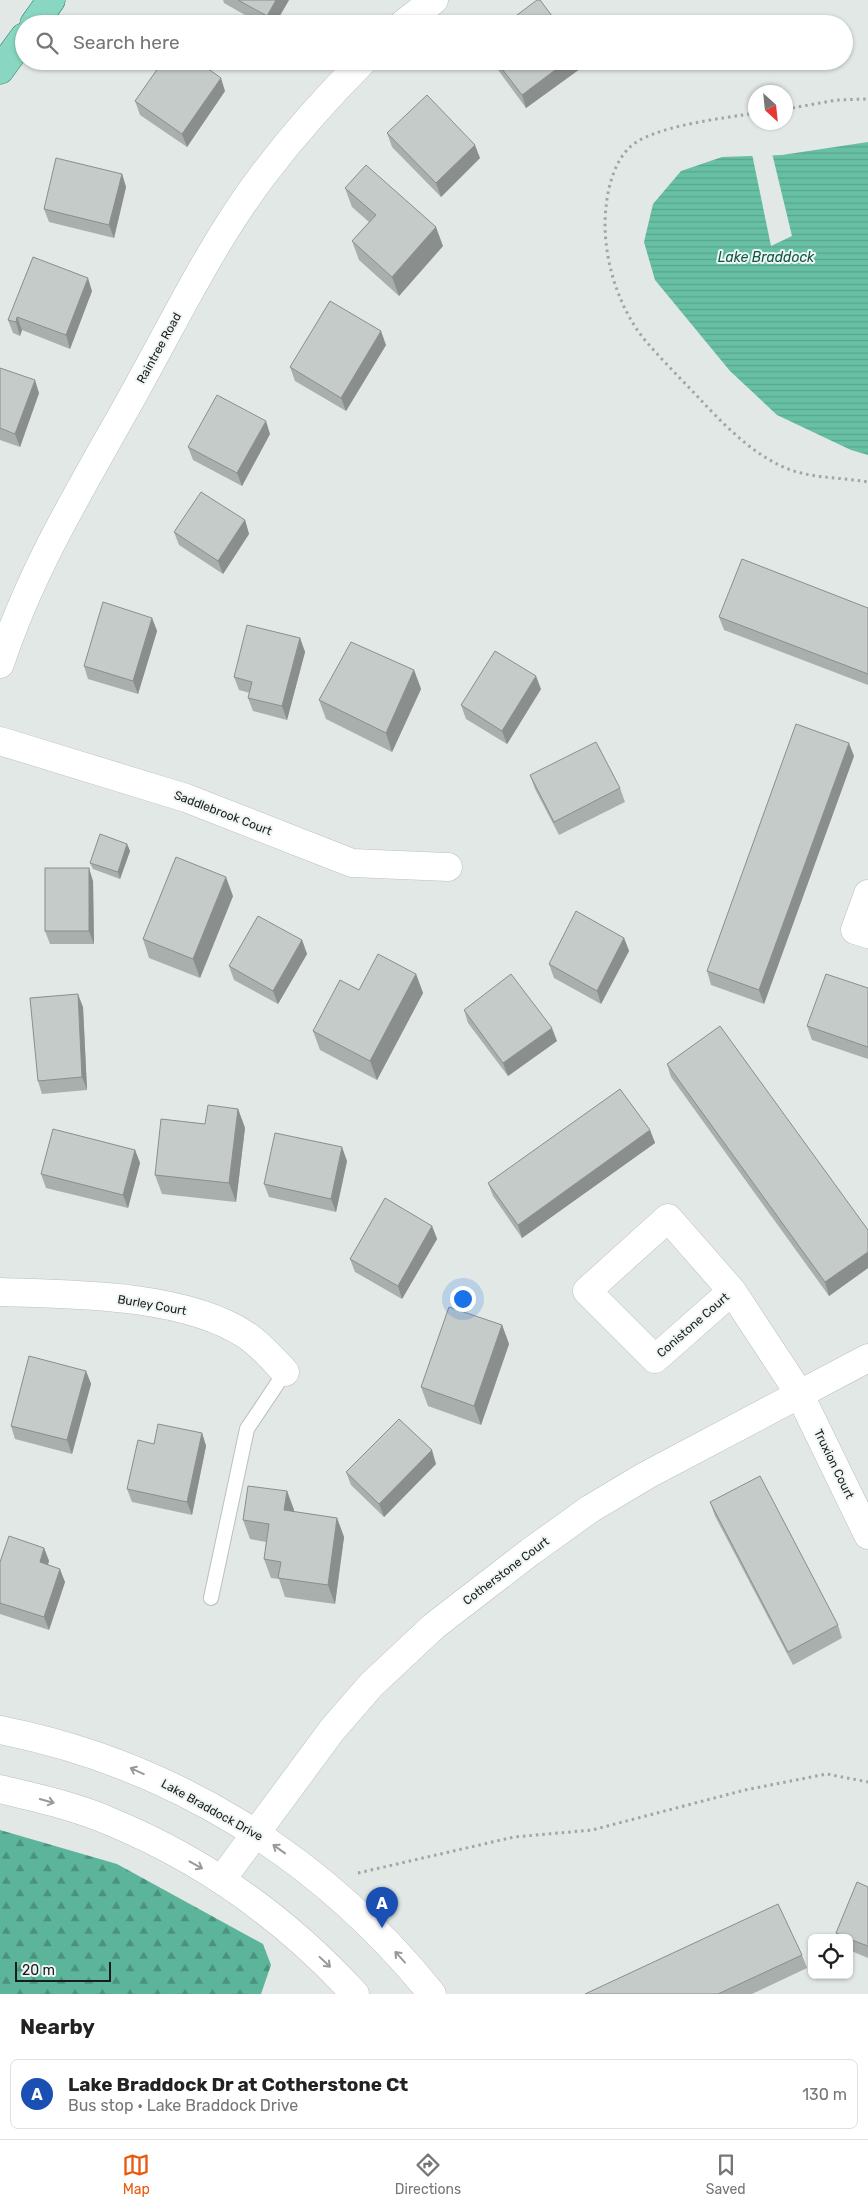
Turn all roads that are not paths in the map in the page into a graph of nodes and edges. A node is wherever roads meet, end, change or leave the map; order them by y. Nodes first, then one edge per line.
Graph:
1 (51, 0) edge
2 (434, 0) edge
3 (40, 15) edge
4 (415, 15) edge
5 (15, 49) edge
6 (0, 70) edge
7 (355, 70) edge
8 (0, 664) edge
9 (0, 741) edge
10 (448, 867) dead end
11 (868, 894) edge
12 (868, 934) edge
13 (732, 1291) junction
14 (0, 1292) edge
15 (868, 1358) edge
16 (285, 1372) joint
17 (799, 1393) junction
18 (868, 1535) edge
19 (211, 1598) dead end
20 (0, 1730) edge
21 (0, 1789) edge
22 (256, 1833) junction
23 (222, 1879) junction
24 (355, 1994) edge
25 (432, 1994) edge

1 - 3 main road
2 - 4 street
5 - 6 main road
7 - 8 street, Raintree Road
9 - 10 street, Saddlebrook Court
11 - 12 street
13 - 13 street, Conistone Court
13 - 17 street, Conistone Court
14 - 16 street, Burley Court
15 - 17 street, Cotherstone Court
16 - 19 lane
17 - 18 street, Truxion Court
17 - 22 street, Cotherstone Court
22 -> 20 street, Lake Braddock Drive
21 -> 23 street
22 - 23 street, Cotherstone Court
25 -> 22 street, Lake Braddock Drive
23 -> 24 street

